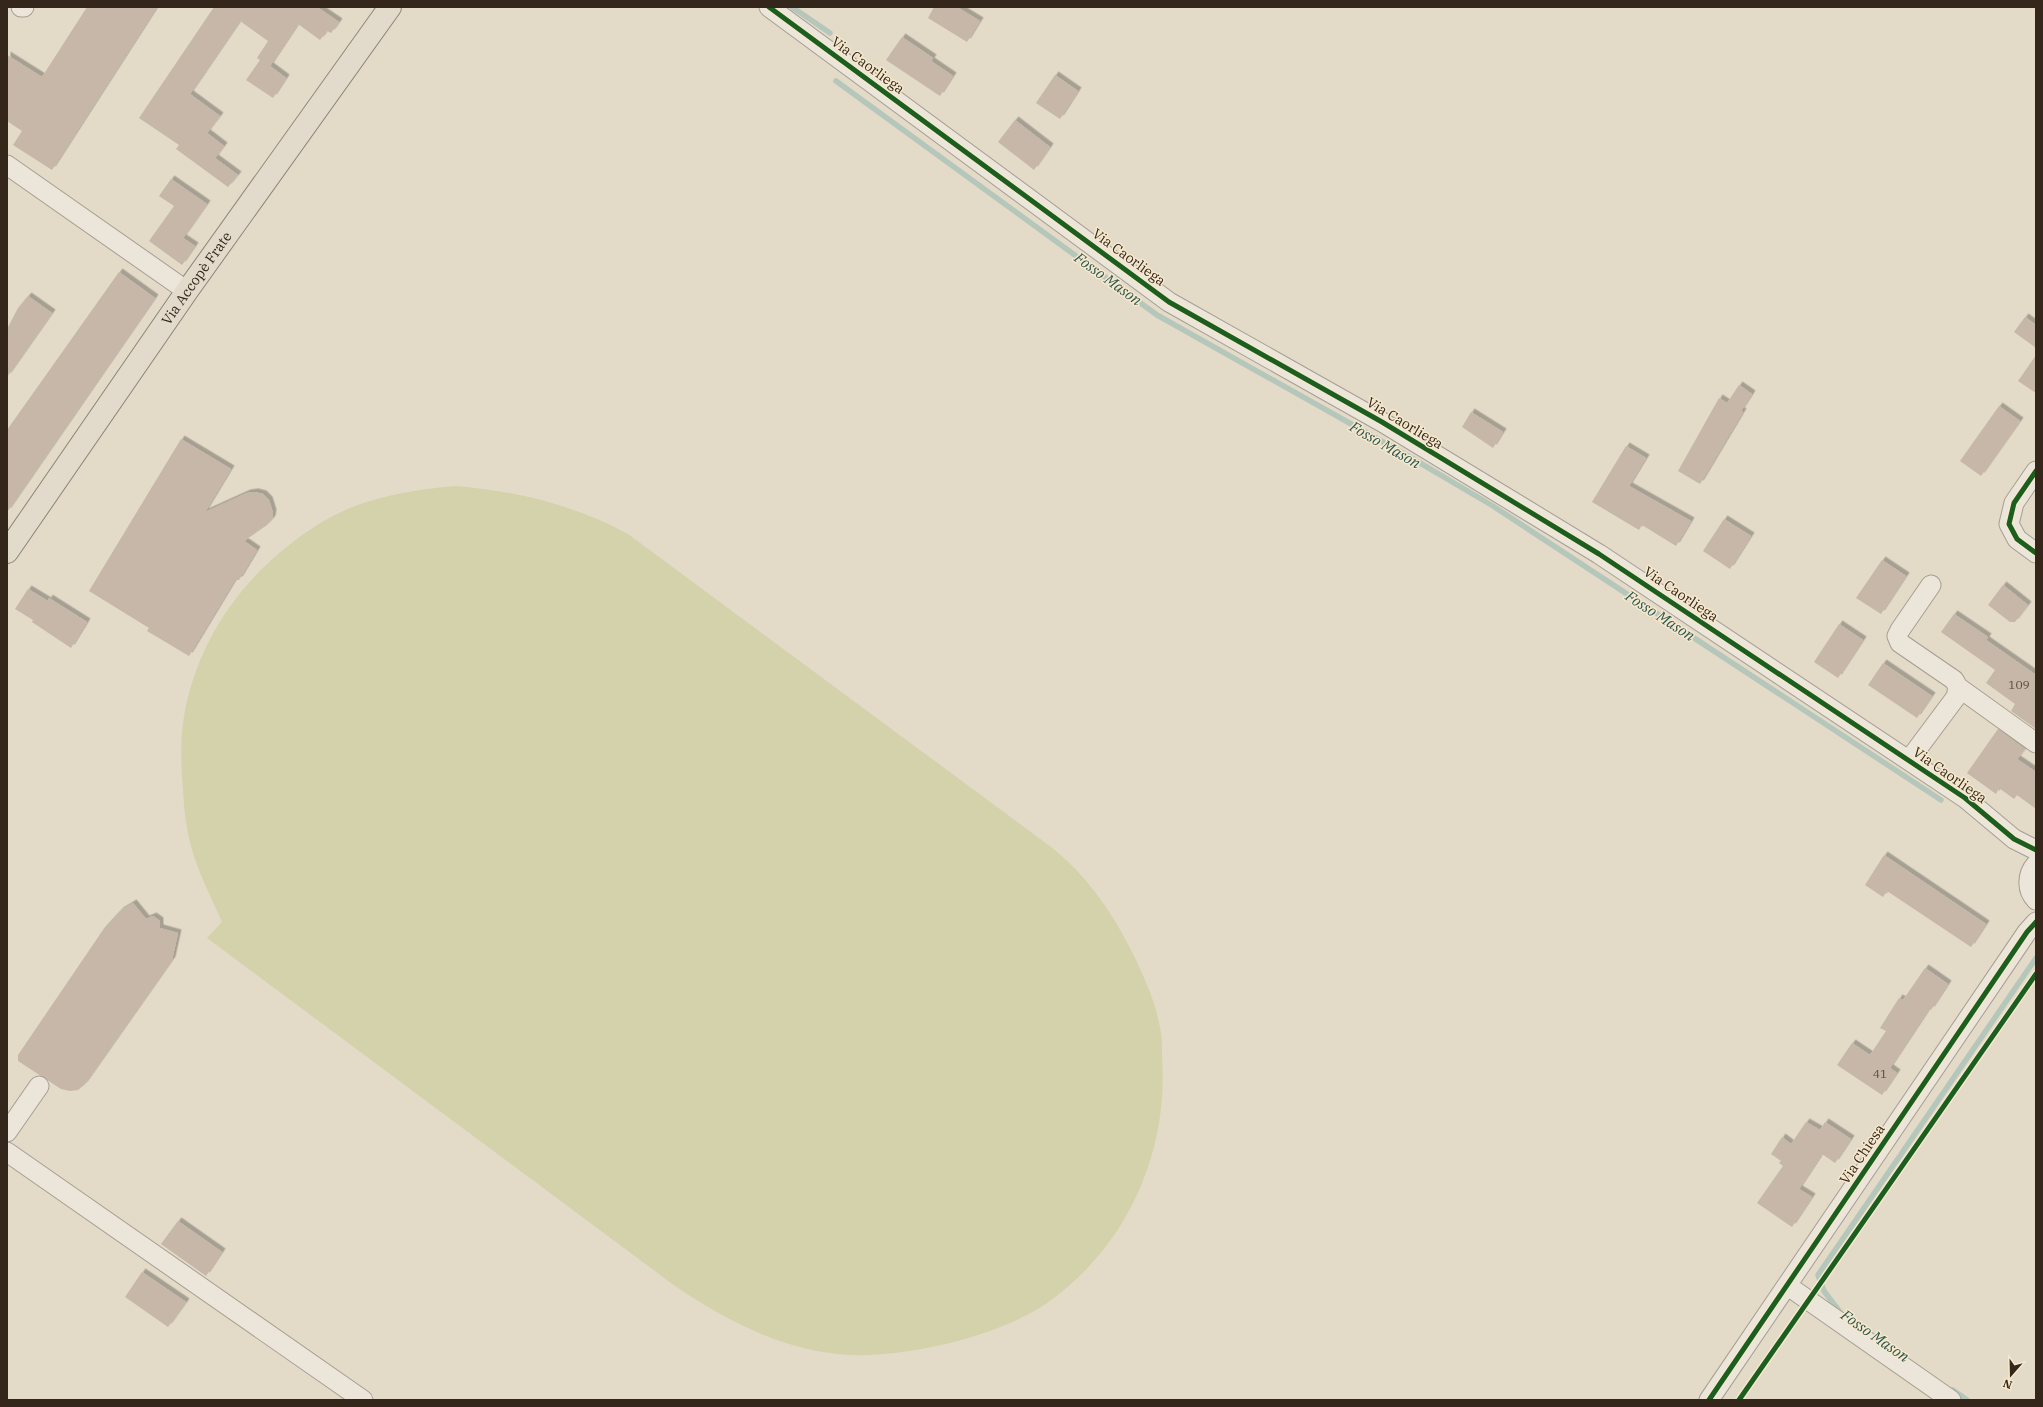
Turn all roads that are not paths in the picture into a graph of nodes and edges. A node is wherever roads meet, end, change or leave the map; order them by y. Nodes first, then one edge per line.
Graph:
1 (390, 7) edge
2 (769, 7) edge
3 (7, 165) edge
4 (187, 291) junction
5 (2036, 471) edge
6 (7, 552) edge
7 (2036, 553) edge
8 (1931, 585) dead end
9 (1958, 687) junction
10 (2036, 743) edge
11 (1910, 760) junction
12 (2014, 840) junction
13 (2036, 850) edge
14 (2033, 868) edge
15 (2035, 899) edge
16 (2032, 927) edge
17 (40, 1086) dead end
18 (7, 1132) edge
19 (7, 1152) edge
20 (1788, 1286) junction
21 (363, 1400) edge
22 (1709, 1400) edge
23 (1951, 1400) edge

1 - 4 main road, Via Accopè Frate
2 - 11 street, Via Caorliega
3 - 4 street
4 - 6 main road, Via Accopè Frate
5 - 7 street
8 - 9 street
9 - 10 street
9 - 11 street
11 - 12 street, Via Caorliega
12 - 13 street, Via Caorliega
12 - 14 street, Via Caorliega
14 - 15 street
15 - 16 street, Via Chiesa
16 - 20 street, Via Chiesa
17 - 18 street
19 - 21 street
20 - 22 street, Via Chiesa
20 - 23 street

